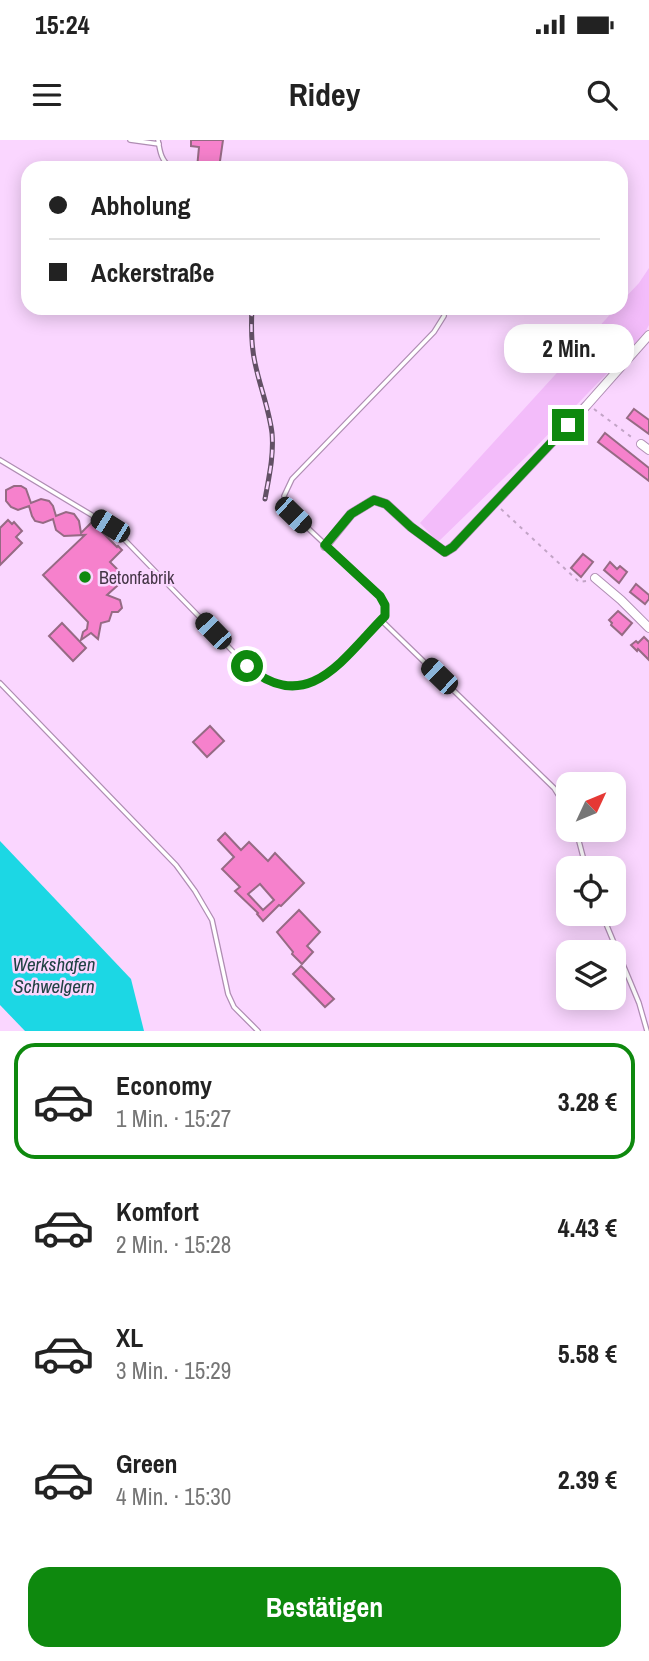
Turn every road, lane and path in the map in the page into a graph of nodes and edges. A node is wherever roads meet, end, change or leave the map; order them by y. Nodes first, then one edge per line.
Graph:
1 (130, 140) edge
2 (158, 142) edge
3 (164, 161) edge
4 (444, 315) edge
5 (649, 335) edge
6 (587, 405) junction
7 (641, 444) joint
8 (649, 450) edge
9 (0, 460) edge
10 (500, 509) dead end
11 (325, 545) junction
12 (595, 578) joint
13 (381, 620) junction
14 (649, 628) edge
15 (0, 683) edge
16 (556, 791) edge
17 (607, 926) edge
18 (258, 1031) edge
19 (647, 1031) edge

1 - 2 lane
2 - 3 lane
4 - 11 lane
5 - 6 street
6 - 7 path
6 - 11 street
7 - 8 street
9 - 13 lane
10 - 12 path
11 - 13 lane
12 - 14 street
13 - 16 lane
15 - 18 lane
17 - 19 lane

